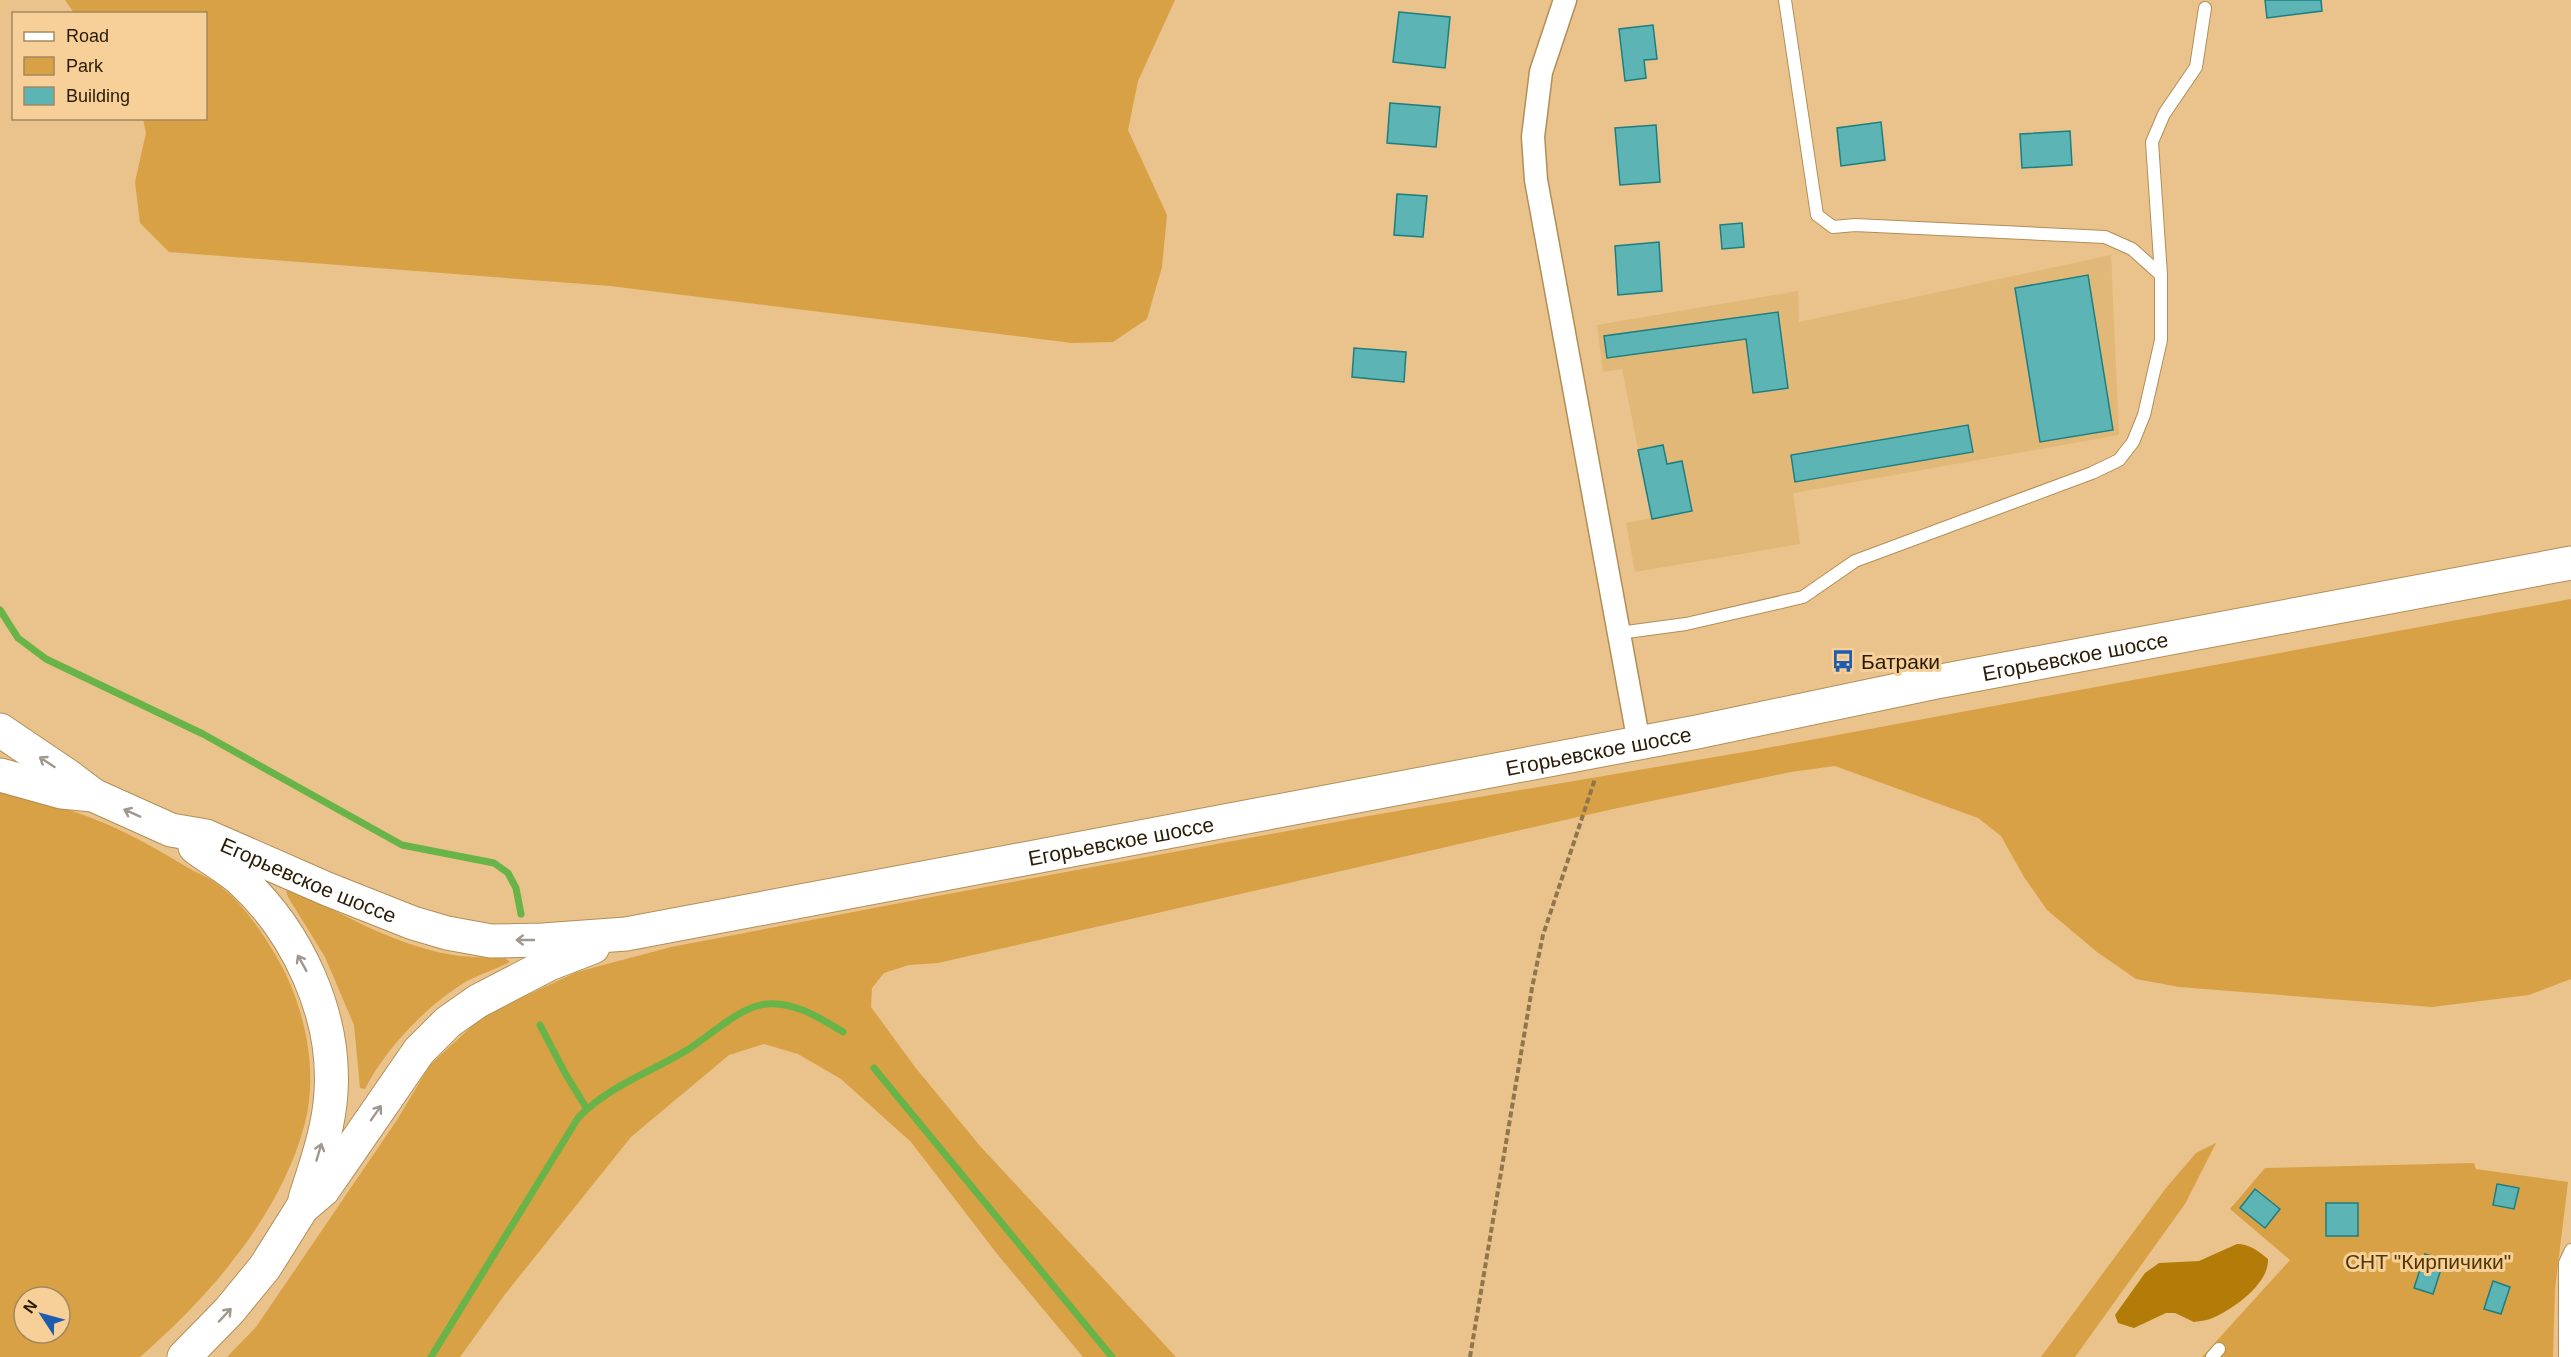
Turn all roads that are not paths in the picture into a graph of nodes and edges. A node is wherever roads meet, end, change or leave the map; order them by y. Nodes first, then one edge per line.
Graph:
1 (1565, 0) edge
2 (1785, 0) edge
3 (2205, 8) dead end
4 (2162, 275) junction
5 (2571, 563) edge
6 (1619, 633) junction
7 (0, 730) edge
8 (1639, 743) junction
9 (0, 776) edge
10 (93, 795) junction
11 (171, 830) junction
12 (626, 934) junction
13 (302, 1208) junction
14 (2571, 1250) edge
15 (184, 1357) edge
16 (2565, 1357) edge

1 - 6 street
2 - 4 lane
3 - 4 lane
4 - 6 lane
5 - 8 main road, Егорьевское шоссе
6 - 8 street
10 -> 7 main road
8 - 12 main road, Егорьевское шоссе
9 - 10 main road, Егорьевское шоссе
11 -> 10 main road, Егорьевское шоссе
12 -> 11 main road, Егорьевское шоссе
13 -> 11 main road
13 -> 12 main road, Егорьевское шоссе
15 -> 13 main road, Егорьевское шоссе
14 - 16 lane

